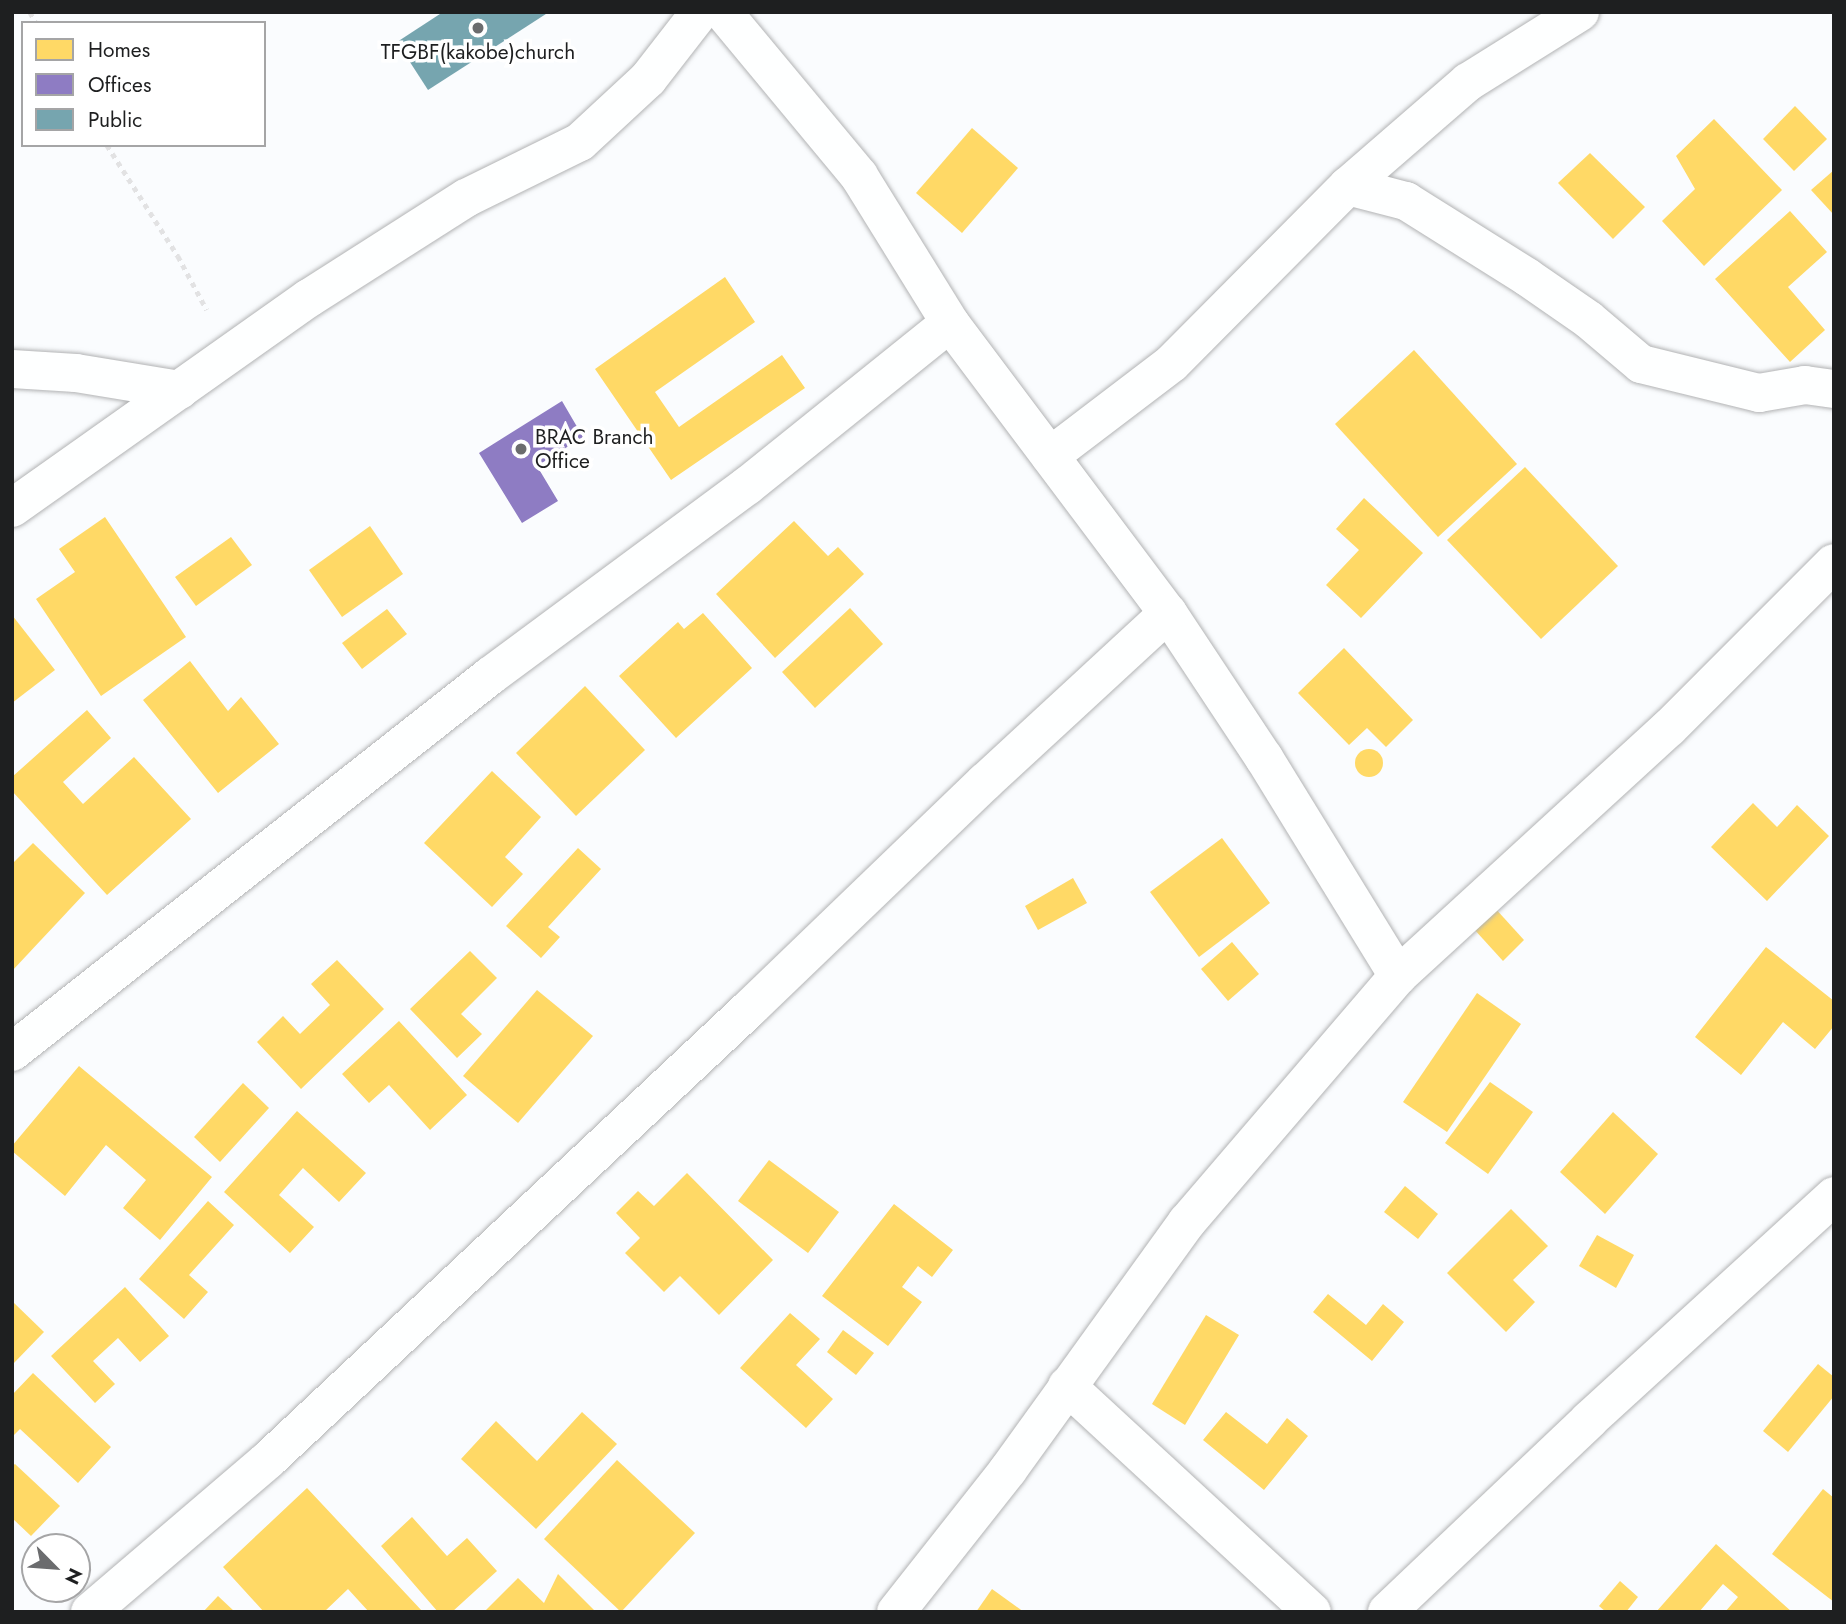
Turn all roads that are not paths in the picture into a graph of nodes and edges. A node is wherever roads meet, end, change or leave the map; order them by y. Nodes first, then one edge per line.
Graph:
1 (700, 12) edge
2 (723, 12) edge
3 (1580, 12) edge
4 (1348, 186) junction
5 (950, 323) junction
6 (12, 369) edge
7 (1834, 388) edge
8 (180, 390) junction
9 (1050, 456) junction
10 (12, 509) edge
11 (1834, 563) edge
12 (1168, 613) junction
13 (1398, 976) junction
14 (12, 1052) edge
15 (1834, 1196) edge
16 (1067, 1386) junction
17 (90, 1612) edge
18 (896, 1612) edge
19 (1312, 1612) edge
20 (1387, 1612) edge

1 - 8 street
2 - 5 street
3 - 4 street
4 - 7 street
4 - 9 street
5 - 9 street
5 - 14 street
6 - 8 street
8 - 10 street
9 - 12 street
11 - 13 street
12 - 13 street
12 - 17 street
13 - 16 street
15 - 20 street
16 - 18 street
16 - 19 street

